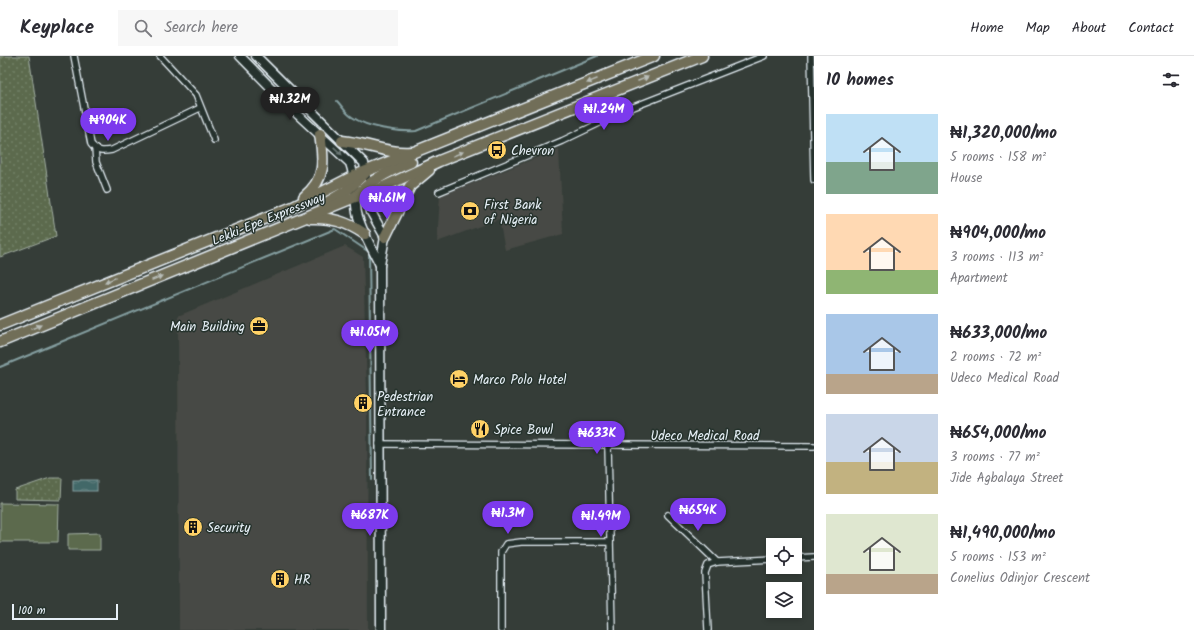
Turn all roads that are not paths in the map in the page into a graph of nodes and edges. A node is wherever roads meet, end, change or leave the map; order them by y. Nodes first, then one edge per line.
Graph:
1 (74, 56) edge
2 (160, 56) edge
3 (240, 56) edge
4 (256, 56) edge
5 (654, 56) edge
6 (702, 56) edge
7 (764, 56) edge
8 (810, 56) edge
9 (200, 108) junction
10 (516, 113) junction
11 (320, 134) junction
12 (214, 140) dead end
13 (342, 141) junction
14 (95, 148) junction
15 (419, 151) junction
16 (440, 161) junction
17 (366, 172) junction
18 (814, 180) edge
19 (354, 181) junction
20 (107, 190) dead end
21 (366, 190) junction
22 (439, 192) dead end
23 (355, 197) junction
24 (293, 206) junction
25 (304, 218) junction
26 (365, 234) junction
27 (385, 237) junction
28 (244, 242) junction
29 (380, 265) junction
30 (0, 325) edge
31 (0, 342) edge
32 (379, 444) junction
33 (608, 446) junction
34 (814, 446) edge
35 (668, 515) dead end
36 (610, 542) junction
37 (814, 557) edge
38 (802, 558) edge
39 (766, 559) edge
40 (717, 562) junction
41 (381, 630) edge
42 (501, 630) edge
43 (612, 630) edge
44 (708, 630) edge

1 - 14 street
2 - 9 street
3 - 11 main road
4 - 13 main road
5 -> 10 highway
16 -> 6 highway, Lekki-Epe Expressway
7 - 22 street
8 - 18 street
9 - 12 street
9 - 14 street
10 - 15 highway
10 - 21 highway
11 -> 19 main road
11 - 24 highway
13 - 15 highway
13 - 17 main road
14 - 20 street
15 - 17 highway
16 - 21 highway, Lekki-Epe Expressway
16 - 27 highway
17 - 19 highway
17 - 21 main road
19 - 23 main road
19 - 24 highway, Lekki-Epe Expressway
19 - 28 highway
21 - 23 highway, Lekki-Epe Expressway
21 - 27 main road
23 - 25 highway, Lekki-Epe Expressway
23 - 26 main road
24 -> 30 highway, Lekki-Epe Expressway
25 - 26 highway
25 - 28 highway, Lekki-Epe Expressway
26 - 29 main road
27 - 29 main road
31 -> 28 highway, Lekki-Epe Expressway
29 - 32 main road
32 - 33 street, Udeco Medical Road
32 - 41 main road
33 - 34 street, Udeco Medical Road
33 - 36 street
35 - 40 street
36 - 42 street
36 - 43 street
37 - 38 street
39 - 40 street
40 - 44 street

